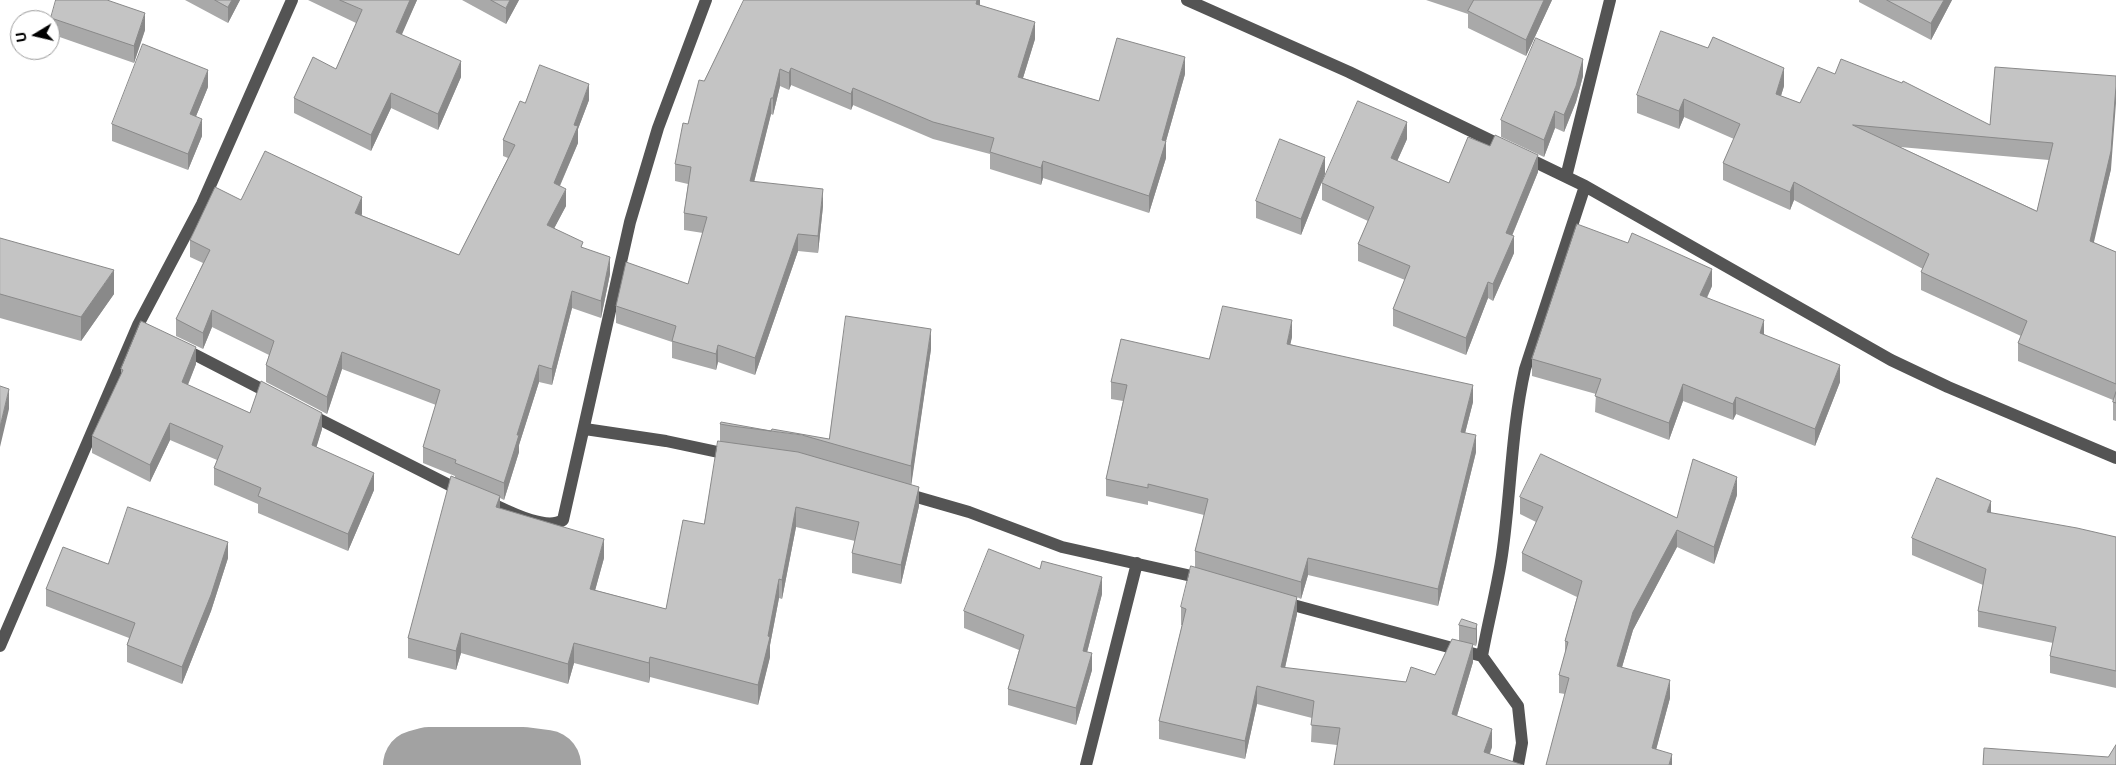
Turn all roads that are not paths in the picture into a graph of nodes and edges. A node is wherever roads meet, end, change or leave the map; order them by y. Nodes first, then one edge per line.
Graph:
1 (292, 0) edge
2 (706, 0) edge
3 (1187, 0) edge
4 (1610, 0) edge
5 (1566, 177) junction
6 (1585, 186) junction
7 (169, 342) edge
8 (585, 429) junction
9 (741, 457) edge
10 (2116, 458) edge
11 (894, 490) edge
12 (1136, 563) junction
13 (1213, 582) edge
14 (1268, 598) edge
15 (0, 646) edge
16 (1482, 656) junction
17 (1086, 765) edge
18 (1518, 765) edge

1 - 15 street
2 - 8 street
3 - 5 street
4 - 5 street
5 - 6 street
6 - 10 street
6 - 16 street
7 - 8 street
8 - 9 street
11 - 12 street
12 - 13 street
12 - 17 street
14 - 16 street
16 - 18 street

